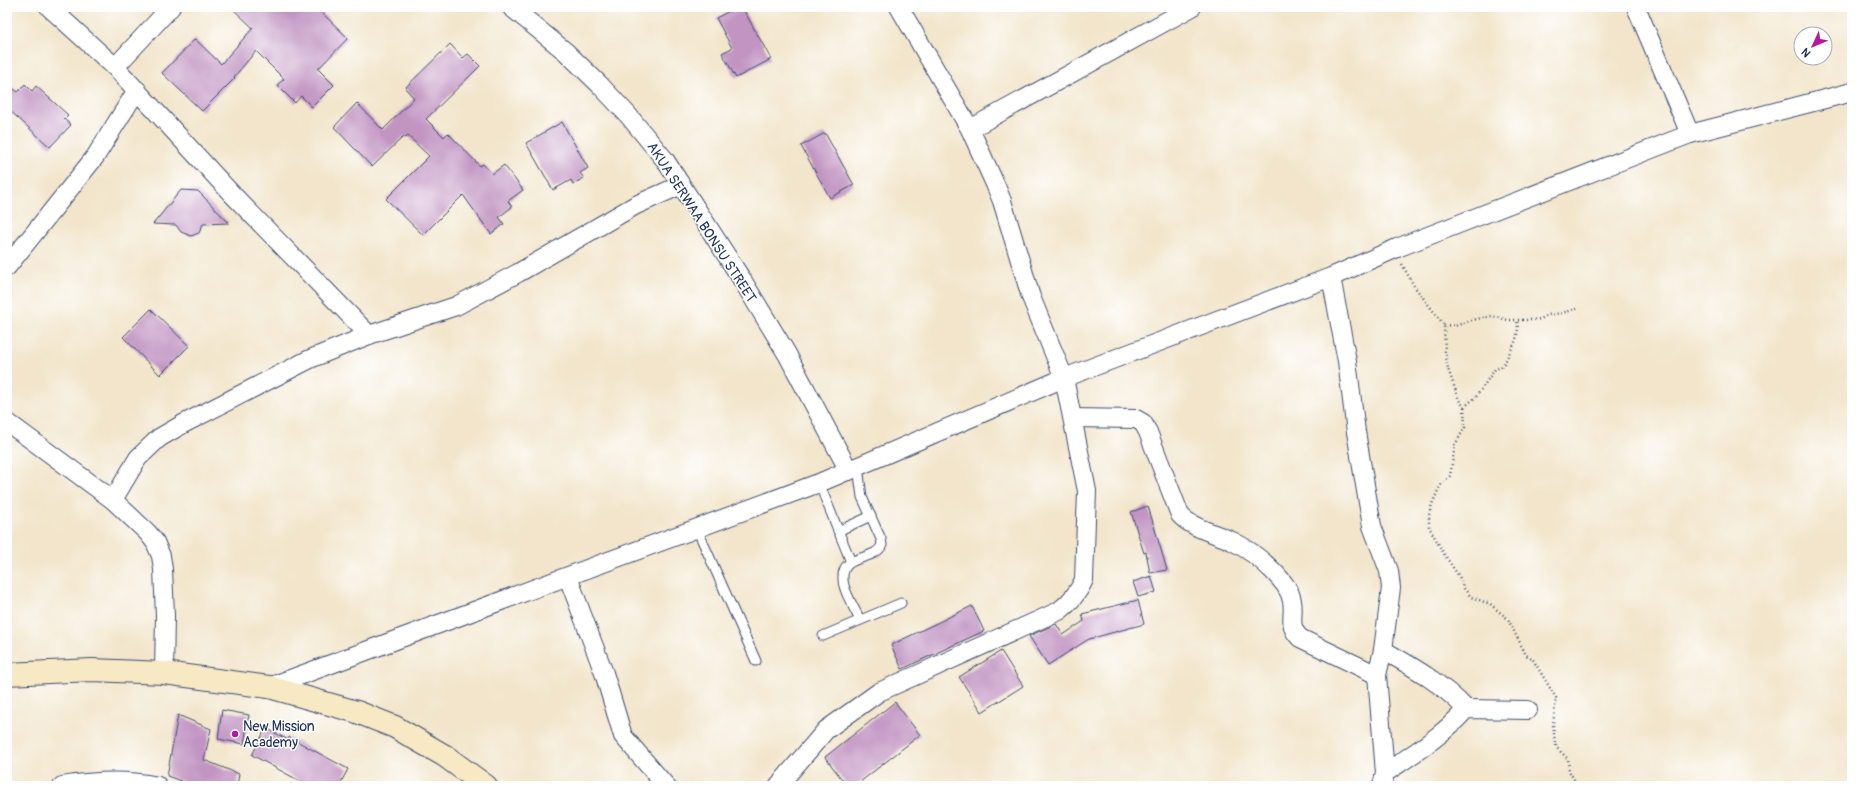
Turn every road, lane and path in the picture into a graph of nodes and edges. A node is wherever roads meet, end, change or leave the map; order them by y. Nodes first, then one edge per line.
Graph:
1 (49, 7) edge
2 (171, 7) edge
3 (511, 7) edge
4 (899, 7) edge
5 (1192, 7) edge
6 (1636, 7) edge
7 (115, 67) junction
8 (137, 90) junction
9 (1852, 92) edge
10 (970, 129) junction
11 (1690, 134) junction
12 (681, 185) junction
13 (1397, 248) junction
14 (7, 267) edge
15 (1331, 277) junction
16 (1580, 308) dead end
17 (1517, 320) junction
18 (1444, 325) junction
19 (369, 335) junction
20 (1064, 378) junction
21 (1464, 407) junction
22 (1073, 418) junction
23 (7, 422) edge
24 (854, 469) junction
25 (819, 483) junction
26 (113, 500) junction
27 (871, 516) junction
28 (697, 529) junction
29 (838, 531) junction
30 (851, 562) junction
31 (568, 577) junction
32 (901, 603) dead end
33 (860, 620) junction
34 (823, 636) dead end
35 (1383, 650) junction
36 (756, 661) dead end
37 (164, 673) junction
38 (7, 674) edge
39 (1376, 675) junction
40 (269, 687) junction
41 (1466, 709) junction
42 (1528, 710) dead end
43 (1383, 780) edge
44 (62, 786) edge
45 (158, 786) edge
46 (486, 786) edge
47 (666, 786) edge
48 (778, 786) edge
49 (1578, 786) edge

1 - 7 street
2 - 7 street
3 - 12 street, AKUA SERWAA BONSU STREET
4 - 10 street
5 - 10 street
6 - 11 street
7 - 8 street
8 - 14 street
8 - 19 street
9 - 11 street
10 - 20 street
11 - 13 street
12 - 19 street
12 - 24 street, AKUA SERWAA BONSU STREET
13 - 15 street
13 - 18 path
15 - 20 street
15 - 35 street
16 - 17 path
17 - 18 path
17 - 21 path
18 - 21 path
19 - 26 street
20 - 22 street
20 - 24 street
21 - 49 path
22 - 39 street
22 - 48 street
23 - 26 street
24 - 25 street
24 - 27 lane
25 - 28 street
25 - 29 lane
26 - 37 street
27 - 29 lane
27 - 30 lane
28 - 31 street
28 - 36 lane
29 - 30 lane
30 - 33 lane
31 - 40 street
31 - 47 street
32 - 33 lane
33 - 34 lane
35 - 39 street
35 - 41 street
37 - 38 street
37 - 40 street
39 - 43 street
40 - 46 street
41 - 42 street
41 - 43 street
44 - 45 street

